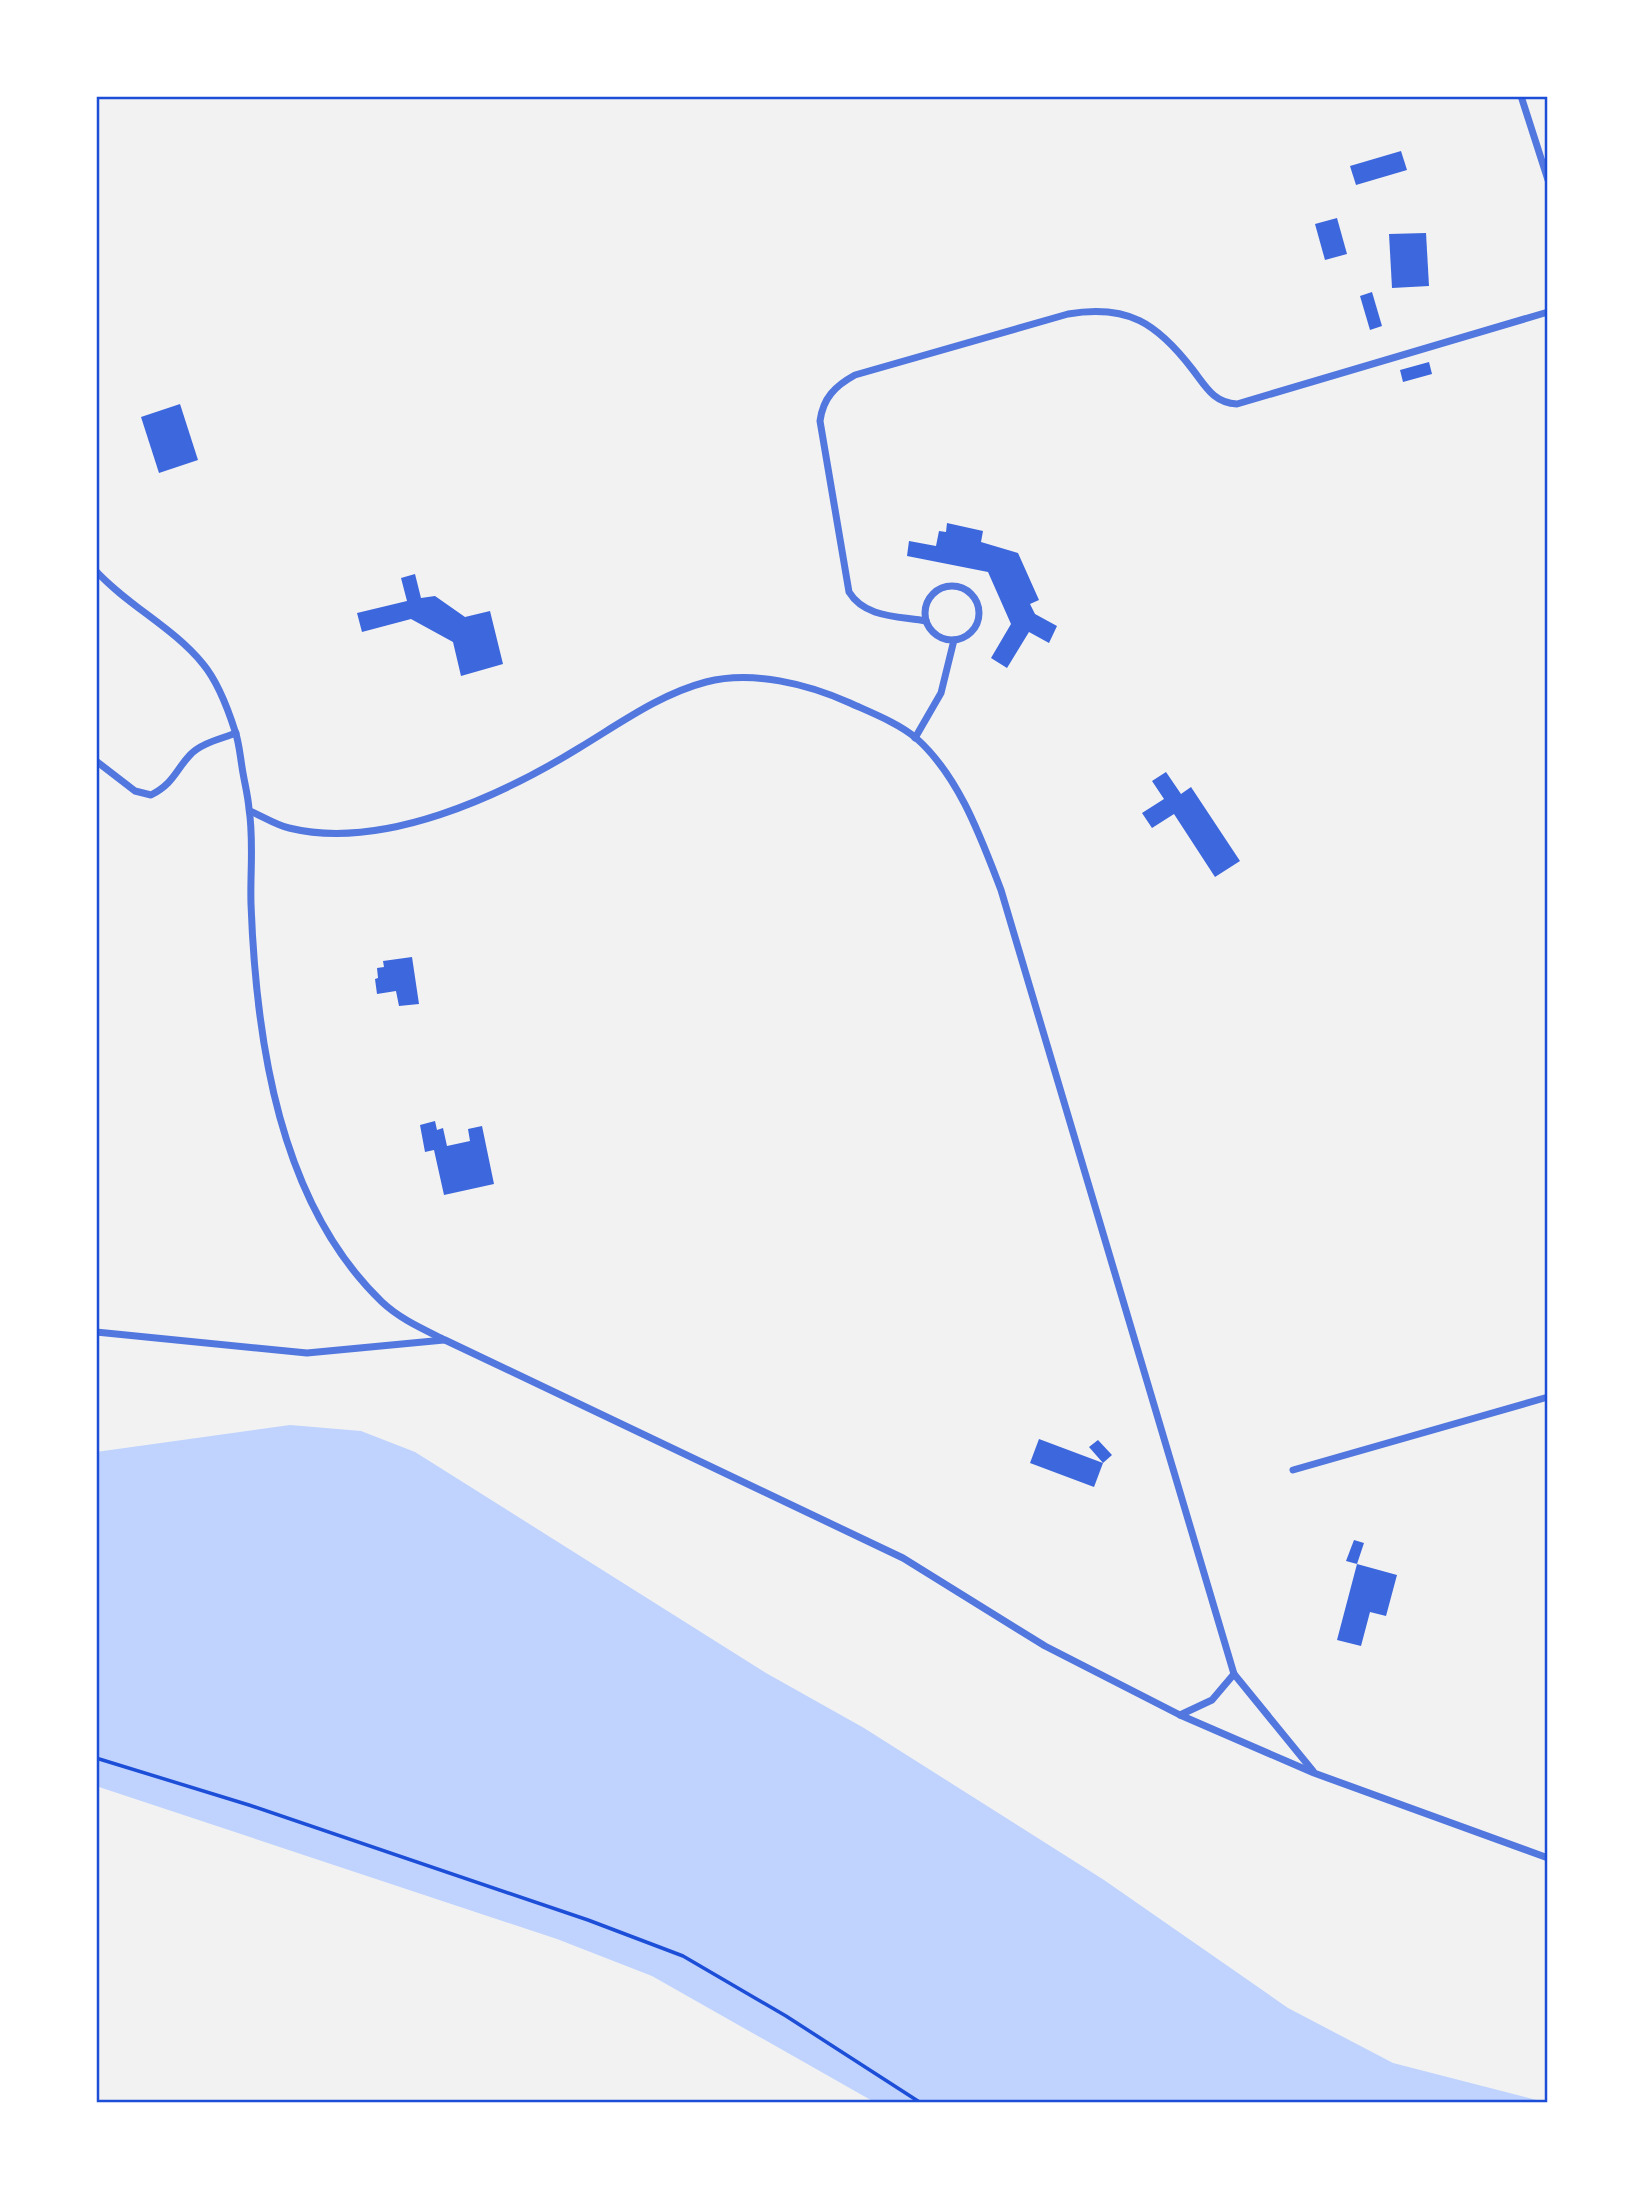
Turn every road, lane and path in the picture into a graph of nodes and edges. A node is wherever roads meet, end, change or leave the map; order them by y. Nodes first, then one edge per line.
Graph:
1 (1521, 96) edge
2 (1548, 180) edge
3 (1548, 312) edge
4 (96, 570) edge
5 (926, 621) junction
6 (954, 640) junction
7 (236, 733) junction
8 (915, 738) junction
9 (96, 761) edge
10 (250, 811) junction
11 (96, 1332) edge
12 (445, 1340) junction
13 (1548, 1397) edge
14 (1293, 1470) dead end
15 (1234, 1674) junction
16 (1180, 1715) junction
17 (96, 1758) edge
18 (1314, 1773) junction
19 (1548, 1858) edge
20 (920, 2103) edge

1 - 2 street
3 - 5 street
4 - 7 street
5 - 6 street
5 - 6 street
6 - 8 street
7 - 9 street
7 - 10 street
8 - 10 street
8 - 15 street
10 - 12 street
11 - 12 street
12 - 16 street
13 - 14 street
15 - 16 street
15 - 18 street
16 - 18 street
17 - 20 path
18 - 19 street

